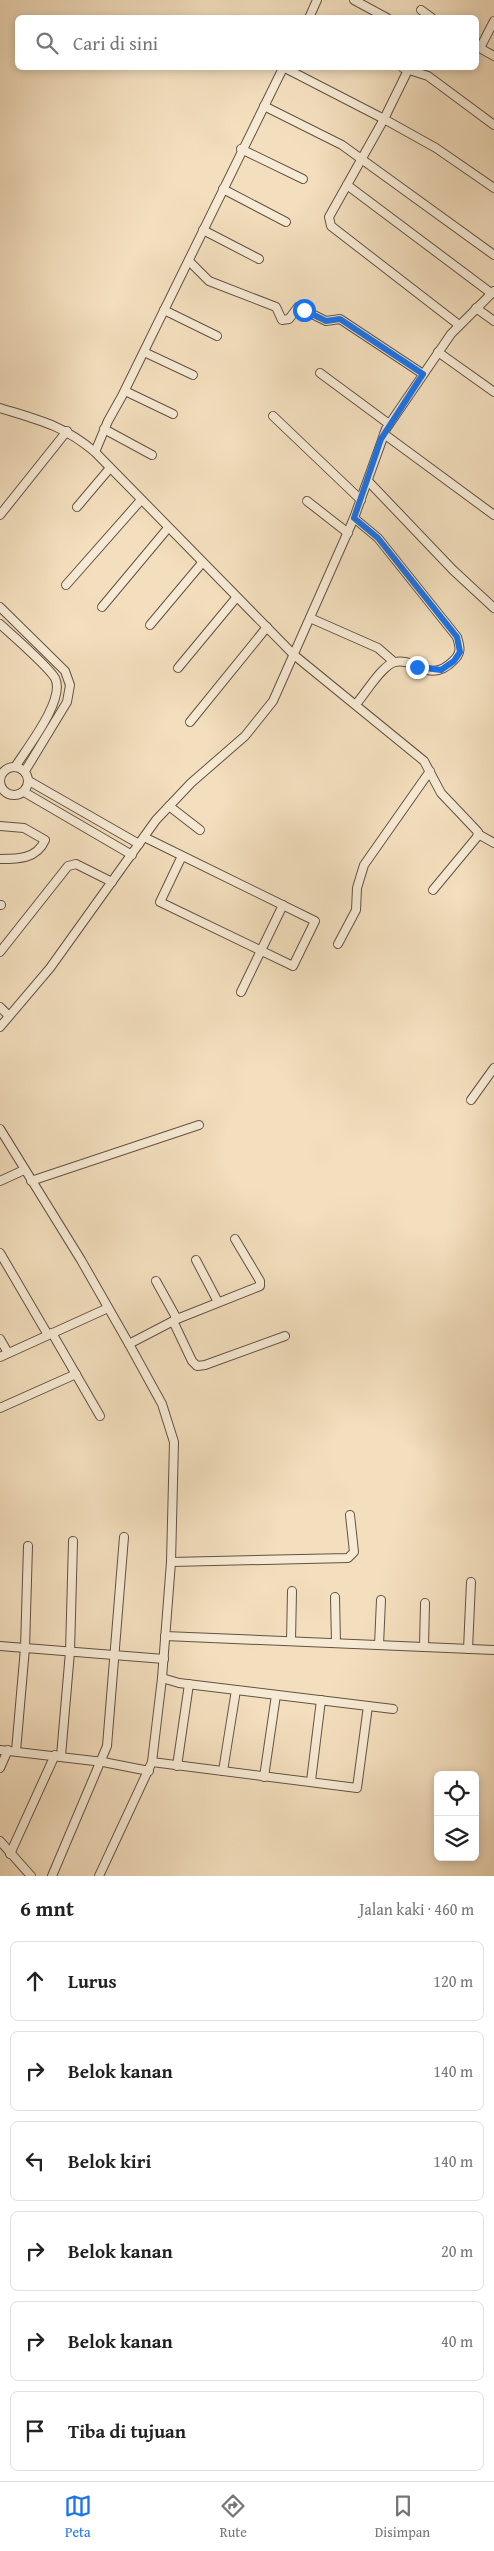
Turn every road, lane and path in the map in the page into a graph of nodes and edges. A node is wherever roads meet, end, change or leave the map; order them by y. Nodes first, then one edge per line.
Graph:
1 (317, 0) edge
2 (354, 0) edge
3 (421, 10) dead end
4 (310, 15) edge
5 (381, 15) edge
6 (428, 15) edge
7 (494, 21) edge
8 (479, 45) edge
9 (479, 48) edge
10 (494, 56) edge
11 (283, 70) edge
12 (288, 70) edge
13 (406, 70) edge
14 (409, 70) edge
15 (264, 106) junction
16 (384, 118) junction
17 (494, 125) edge
18 (242, 149) junction
19 (362, 159) junction
20 (303, 179) dead end
21 (347, 185) junction
22 (494, 188) edge
23 (223, 189) junction
24 (286, 222) dead end
25 (204, 230) junction
26 (494, 255) edge
27 (259, 259) dead end
28 (188, 261) junction
29 (493, 292) edge
30 (476, 308) junction
31 (164, 310) junction
32 (494, 321) edge
33 (459, 325) junction
34 (217, 336) dead end
35 (144, 352) junction
36 (438, 352) junction
37 (320, 373) dead end
38 (423, 374) junction
39 (193, 375) dead end
40 (125, 391) junction
41 (494, 392) edge
42 (0, 408) edge
43 (173, 414) dead end
44 (273, 416) dead end
45 (389, 424) junction
46 (104, 429) junction
47 (67, 431) junction
48 (384, 434) junction
49 (95, 452) junction
50 (152, 454) dead end
51 (110, 468) junction
52 (368, 481) junction
53 (141, 500) junction
54 (361, 500) junction
55 (308, 501) dead end
56 (77, 507) dead end
57 (0, 515) edge
58 (494, 515) edge
59 (354, 518) junction
60 (168, 528) junction
61 (348, 533) junction
62 (202, 563) junction
63 (66, 584) dead end
64 (236, 598) junction
65 (0, 607) edge
66 (102, 607) dead end
67 (494, 608) edge
68 (310, 618) junction
69 (0, 624) edge
70 (150, 626) dead end
71 (267, 627) junction
72 (294, 656) junction
73 (394, 662) junction
74 (178, 668) dead end
75 (356, 704) junction
76 (190, 722) dead end
77 (42, 724) junction
78 (50, 729) junction
79 (15, 767) junction
80 (24, 771) junction
81 (430, 772) junction
82 (1, 773) edge
83 (28, 781) junction
84 (24, 792) junction
85 (169, 806) junction
86 (76, 807) junction
87 (70, 818) junction
88 (0, 826) edge
89 (200, 830) dead end
90 (478, 834) junction
91 (142, 840) junction
92 (494, 843) edge
93 (132, 855) junction
94 (182, 856) junction
95 (0, 859) edge
96 (112, 882) junction
97 (433, 890) dead end
98 (283, 906) junction
99 (338, 944) dead end
100 (261, 950) junction
101 (0, 952) edge
102 (241, 992) dead end
103 (0, 1007) edge
104 (9, 1016) junction
105 (0, 1026) edge
106 (494, 1068) edge
107 (471, 1100) dead end
108 (199, 1125) dead end
109 (0, 1130) edge
110 (24, 1170) junction
111 (0, 1181) edge
112 (31, 1181) junction
113 (236, 1239) dead end
114 (0, 1254) edge
115 (196, 1260) dead end
116 (156, 1281) dead end
117 (218, 1302) junction
118 (108, 1308) junction
119 (175, 1320) junction
120 (50, 1334) junction
121 (285, 1336) dead end
122 (0, 1339) edge
123 (129, 1344) junction
124 (8, 1353) junction
125 (0, 1357) edge
126 (76, 1374) junction
127 (0, 1408) edge
128 (100, 1416) dead end
129 (350, 1515) dead end
130 (124, 1537) dead end
131 (73, 1541) dead end
132 (28, 1546) dead end
133 (171, 1562) junction
134 (471, 1582) dead end
135 (292, 1591) dead end
136 (335, 1597) dead end
137 (381, 1600) dead end
138 (425, 1603) dead end
139 (165, 1636) junction
140 (291, 1641) junction
141 (336, 1643) junction
142 (379, 1645) junction
143 (0, 1646) edge
144 (424, 1647) junction
145 (25, 1648) junction
146 (468, 1649) junction
147 (494, 1650) edge
148 (70, 1652) junction
149 (115, 1655) junction
150 (164, 1659) junction
151 (162, 1678) junction
152 (189, 1684) junction
153 (236, 1690) junction
154 (276, 1695) junction
155 (321, 1700) junction
156 (368, 1706) junction
157 (393, 1709) dead end
158 (8, 1750) edge
159 (58, 1756) junction
160 (103, 1762) junction
161 (152, 1762) junction
162 (177, 1766) junction
163 (0, 1768) edge
164 (149, 1771) junction
165 (223, 1771) junction
166 (264, 1777) junction
167 (311, 1781) junction
168 (0, 1841) edge
169 (10, 1854) junction
170 (31, 1876) edge
171 (52, 1876) edge
172 (99, 1876) edge

1 - 4 street
2 - 5 street
3 - 6 street
7 - 8 street
9 - 10 street
11 - 15 street
12 - 16 street
13 - 16 street
14 - 17 street
15 - 18 street
15 - 19 street
16 - 19 street
16 - 22 street
18 - 20 street
18 - 23 street
19 - 21 street
19 - 26 street
21 - 29 street
21 - 33 street
23 - 24 street
23 - 25 street
25 - 27 street
25 - 28 street
28 - 31 street
28 - 38 street
29 - 30 street
30 - 32 street
30 - 33 street
31 - 34 street
31 - 35 street
33 - 36 street
35 - 39 street
35 - 40 street
36 - 38 street
36 - 41 street
37 - 45 street
38 - 45 street
40 - 43 street
40 - 46 street
42 - 47 street
44 - 54 street
45 - 48 street
46 - 49 street
46 - 50 street
47 - 49 street
47 - 57 street
48 - 52 street
48 - 58 street
49 - 51 street
51 - 53 street
51 - 56 street
52 - 54 street
52 - 67 street
53 - 60 street
53 - 63 street
54 - 59 street
55 - 61 street
59 - 61 street
59 - 73 street
60 - 62 street
60 - 66 street
61 - 68 street
62 - 64 street
62 - 70 street
64 - 71 street
64 - 74 street
65 - 78 street
68 - 72 street
68 - 73 street
69 - 77 street
71 - 72 street
71 - 76 street
72 - 75 street
72 - 85 street
73 - 75 street
75 - 81 street
77 - 78 street
77 - 79 street
78 - 80 street
79 - 80 street
79 - 82 street
80 - 83 street
81 - 90 street
81 - 99 street
82 - 84 street
83 - 84 street
83 - 86 street
84 - 87 street
85 - 89 street
85 - 91 street
86 - 87 street
86 - 91 street
87 - 93 street
88 - 95 street
90 - 92 street
90 - 97 street
91 - 93 street
91 - 94 street
93 - 96 street
94 - 98 street
94 - 100 street
96 - 101 street
96 - 104 street
98 - 100 street
98 - 100 street
100 - 102 street
103 - 104 street
104 - 105 street
106 - 107 street
108 - 112 street
109 - 110 street
110 - 111 street
110 - 112 street
112 - 118 street
113 - 117 street
114 - 120 street
115 - 117 street
116 - 119 street
117 - 119 street
118 - 120 street
118 - 123 street
119 - 121 street
119 - 123 street
120 - 124 street
120 - 126 street
122 - 124 street
123 - 133 street
124 - 125 street
126 - 127 street
126 - 128 street
129 - 133 street
130 - 149 street
131 - 148 street
132 - 145 street
133 - 139 street
134 - 146 street
135 - 140 street
136 - 141 street
137 - 142 street
138 - 144 street
139 - 140 street
139 - 150 street
140 - 141 street
141 - 142 street
142 - 144 street
143 - 145 street
144 - 146 street
145 - 148 street
145 - 158 street
146 - 147 street
148 - 149 street
148 - 159 street
149 - 150 street
149 - 160 street
150 - 151 street
151 - 152 street
151 - 161 street
152 - 153 street
152 - 162 street
153 - 154 street
153 - 165 street
154 - 155 street
154 - 166 street
155 - 156 street
155 - 167 street
156 - 157 street
156 - 167 street
158 - 159 street
158 - 163 street
159 - 160 street
159 - 169 street
160 - 164 street
160 - 171 street
161 - 162 street
161 - 164 street
162 - 165 street
164 - 172 street
165 - 166 street
166 - 167 street
168 - 169 street
169 - 170 street

